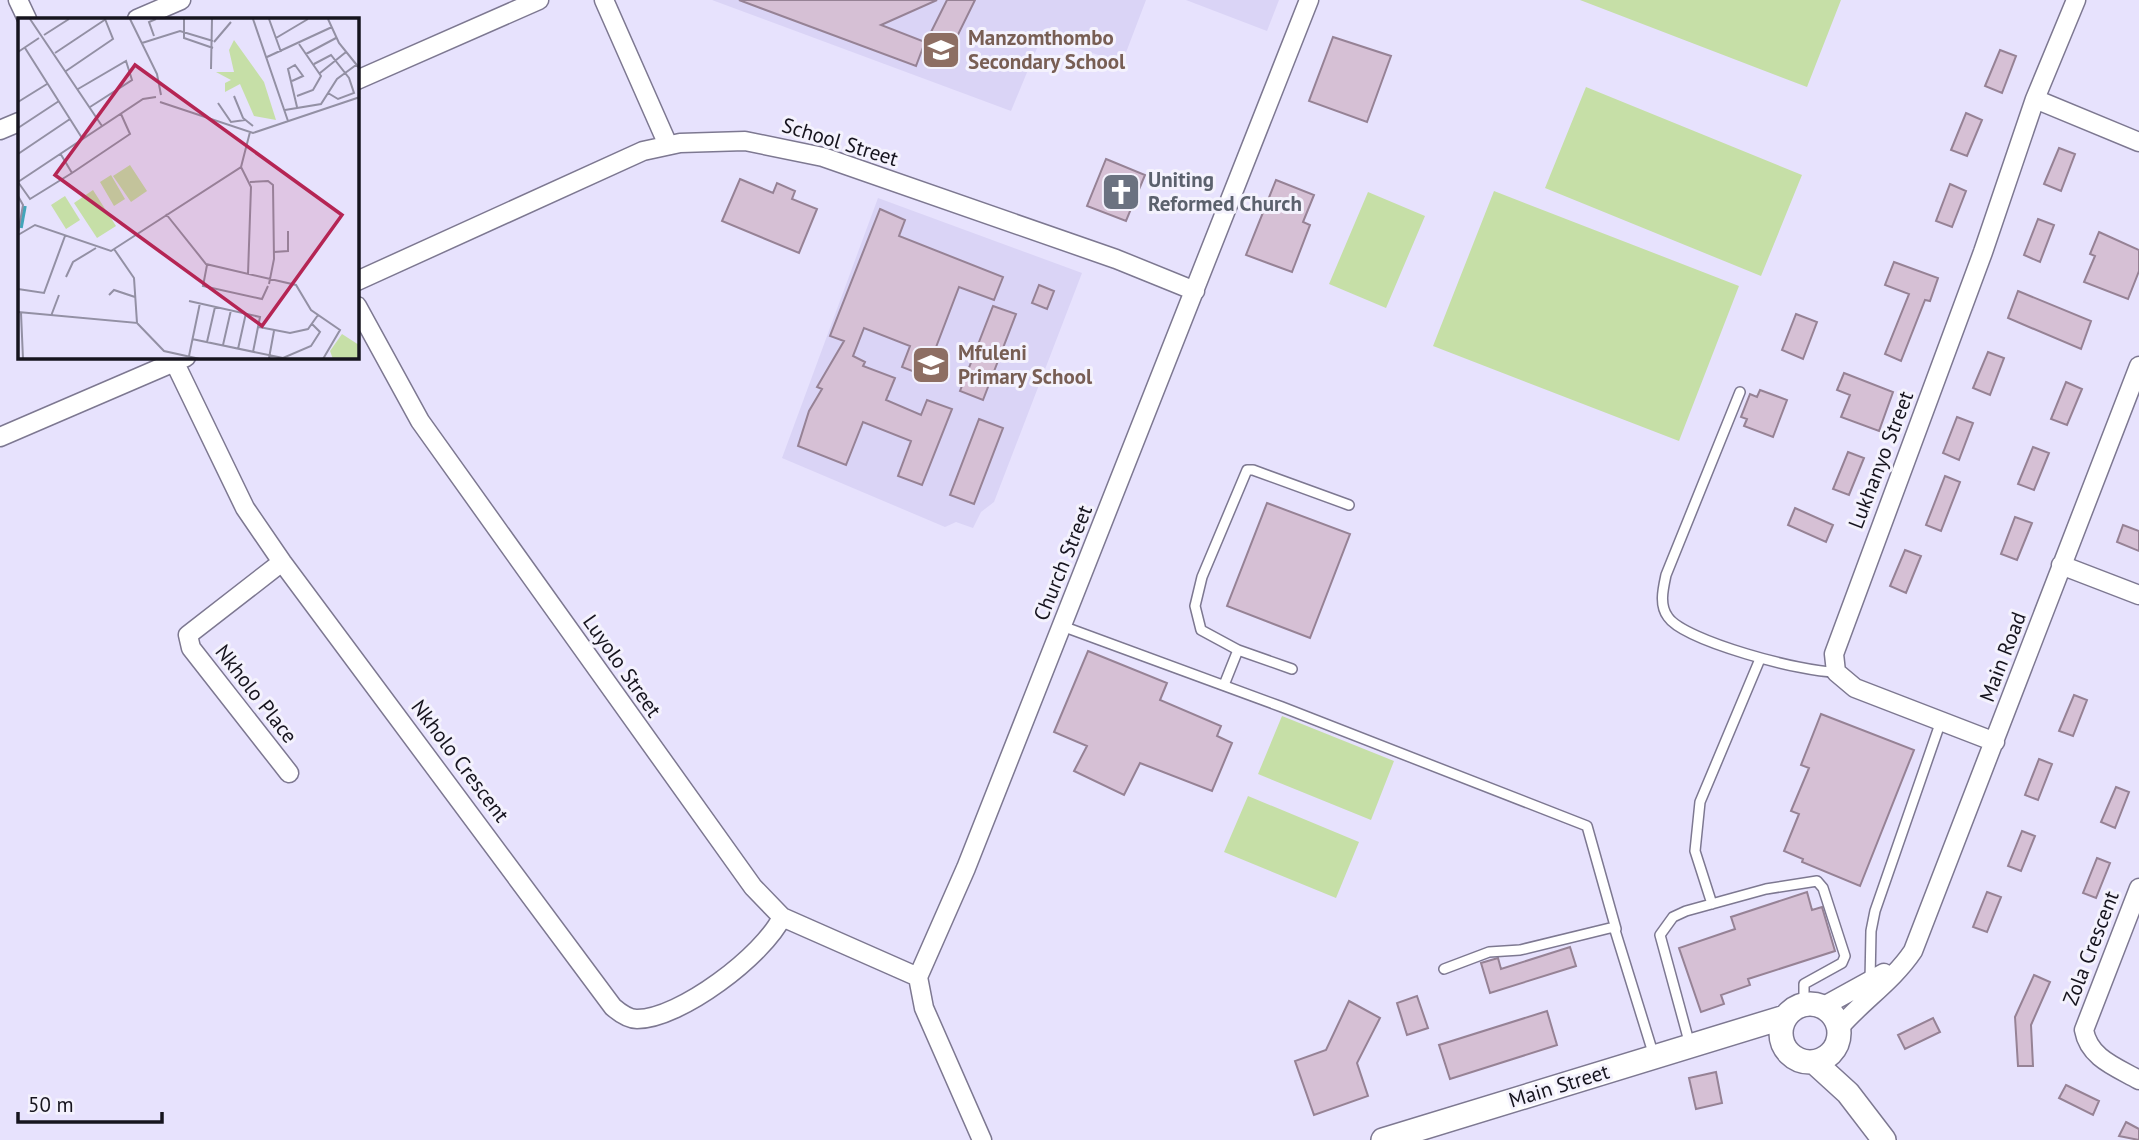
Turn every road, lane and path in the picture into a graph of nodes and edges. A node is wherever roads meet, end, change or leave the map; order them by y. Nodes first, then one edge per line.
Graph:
1 (18, 0) edge
2 (539, 0) edge
3 (604, 0) edge
4 (1309, 0) edge
5 (2076, 0) edge
6 (170, 2) edge
7 (27, 18) edge
8 (138, 18) edge
9 (359, 79) edge
10 (2035, 99) junction
11 (18, 122) edge
12 (0, 131) edge
13 (2139, 142) edge
14 (668, 145) junction
15 (359, 280) edge
16 (1195, 291) junction
17 (359, 310) edge
18 (177, 359) edge
19 (2139, 366) edge
20 (2135, 388) edge
21 (1740, 392) dead end
22 (0, 437) edge
23 (1349, 505) dead end
24 (282, 562) junction
25 (2061, 565) junction
26 (2139, 596) edge
27 (1062, 626) junction
28 (1238, 650) junction
29 (1760, 659) junction
30 (1292, 669) dead end
31 (1836, 672) junction
32 (1224, 685) junction
33 (1941, 721) junction
34 (1995, 742) junction
35 (289, 773) dead end
36 (2139, 888) edge
37 (1712, 904) junction
38 (782, 918) junction
39 (1616, 929) junction
40 (1906, 962) junction
41 (1444, 969) dead end
42 (918, 977) junction
43 (1870, 981) junction
44 (1804, 1009) junction
45 (1735, 1034) junction
46 (1838, 1035) junction
47 (1782, 1044) junction
48 (1691, 1046) junction
49 (1655, 1057) junction
50 (1814, 1062) junction
51 (2139, 1080) edge
52 (1848, 1093) junction
53 (1877, 1138) edge
54 (982, 1140) edge
55 (1383, 1140) edge

1 - 7 street
2 - 9 street
3 - 14 street
4 - 16 street, Church Street
5 - 10 street, Lukhanyo Street
6 - 8 street
10 - 13 street
10 - 31 street, Lukhanyo Street
11 - 12 street
14 - 15 street, School Street
14 - 16 street, School Street
16 - 27 street, Church Street
17 - 38 street, Luyolo Street
18 - 22 street
18 - 24 street, Nkholo Crescent
19 - 20 street, Main Road
20 - 25 street, Main Road
21 - 29 lane
23 - 28 lane
24 - 35 street, Nkholo Place
24 - 38 street, Nkholo Crescent
25 - 26 street
25 - 34 street, Main Road
27 - 32 lane
27 - 42 street, Church Street
28 - 30 lane
28 - 32 lane
29 - 31 lane
29 - 37 lane
31 - 33 street
32 - 39 lane
33 - 34 street
33 - 43 lane
34 - 40 street, Main Road
36 - 51 street, Zola Crescent
37 - 44 lane
37 - 48 lane
38 - 42 street, Luyolo Street
39 - 41 lane
39 - 49 lane
40 - 43 street
40 - 46 street, Main Road
42 - 54 street
43 - 44 street
44 - 45 street, Main Street
44 - 46 street
44 - 47 street
45 - 47 street, Main Street
45 - 48 street, Main Street
46 - 50 street
46 - 52 street
47 - 50 street
48 - 49 street, Main Street
49 - 55 street, Main Street
50 - 52 street
52 - 53 street

